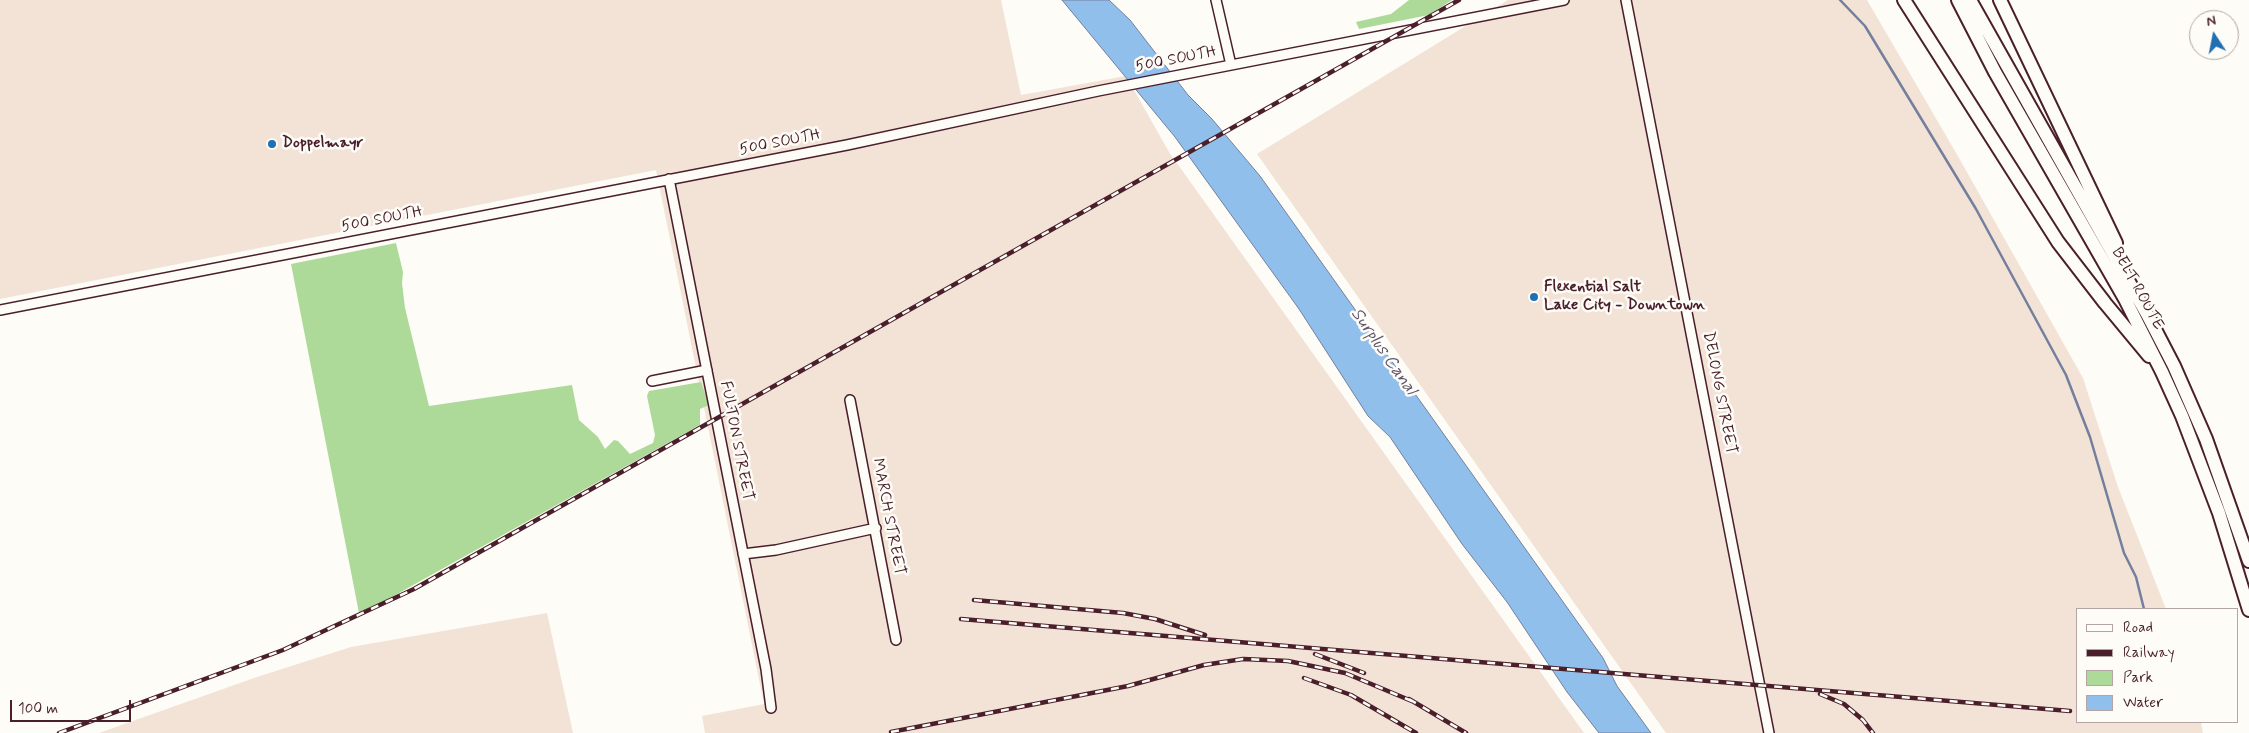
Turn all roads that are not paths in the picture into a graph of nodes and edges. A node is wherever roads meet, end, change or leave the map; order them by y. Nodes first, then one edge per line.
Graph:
1 (1216, 0) edge
2 (1564, 0) edge
3 (1626, 0) edge
4 (1904, 0) edge
5 (1958, 0) edge
6 (1970, 0) edge
7 (2000, 0) edge
8 (1231, 65) junction
9 (669, 179) junction
10 (0, 310) edge
11 (2147, 314) junction
12 (707, 370) junction
13 (2162, 372) junction
14 (652, 381) dead end
15 (850, 400) dead end
16 (876, 528) junction
17 (743, 554) junction
18 (2249, 561) edge
19 (2249, 610) edge
20 (896, 640) dead end
21 (772, 708) dead end
22 (1769, 733) edge

1 - 8 street
2 - 8 street, 500 SOUTH
3 - 22 street, DELONG STREET
4 - 13 highway
5 - 13 highway, BELT ROUTE
6 - 11 highway, BELT ROUTE
7 - 11 highway
8 - 9 street, 500 SOUTH
9 - 10 street, 500 SOUTH
9 - 12 street, FULTON STREET
11 - 18 highway, BELT ROUTE
12 - 14 street
12 - 17 street, FULTON STREET
13 - 19 highway, BELT ROUTE
15 - 16 street, MARCH STREET
16 - 17 street
16 - 20 street, MARCH STREET
17 - 21 street, FULTON STREET

